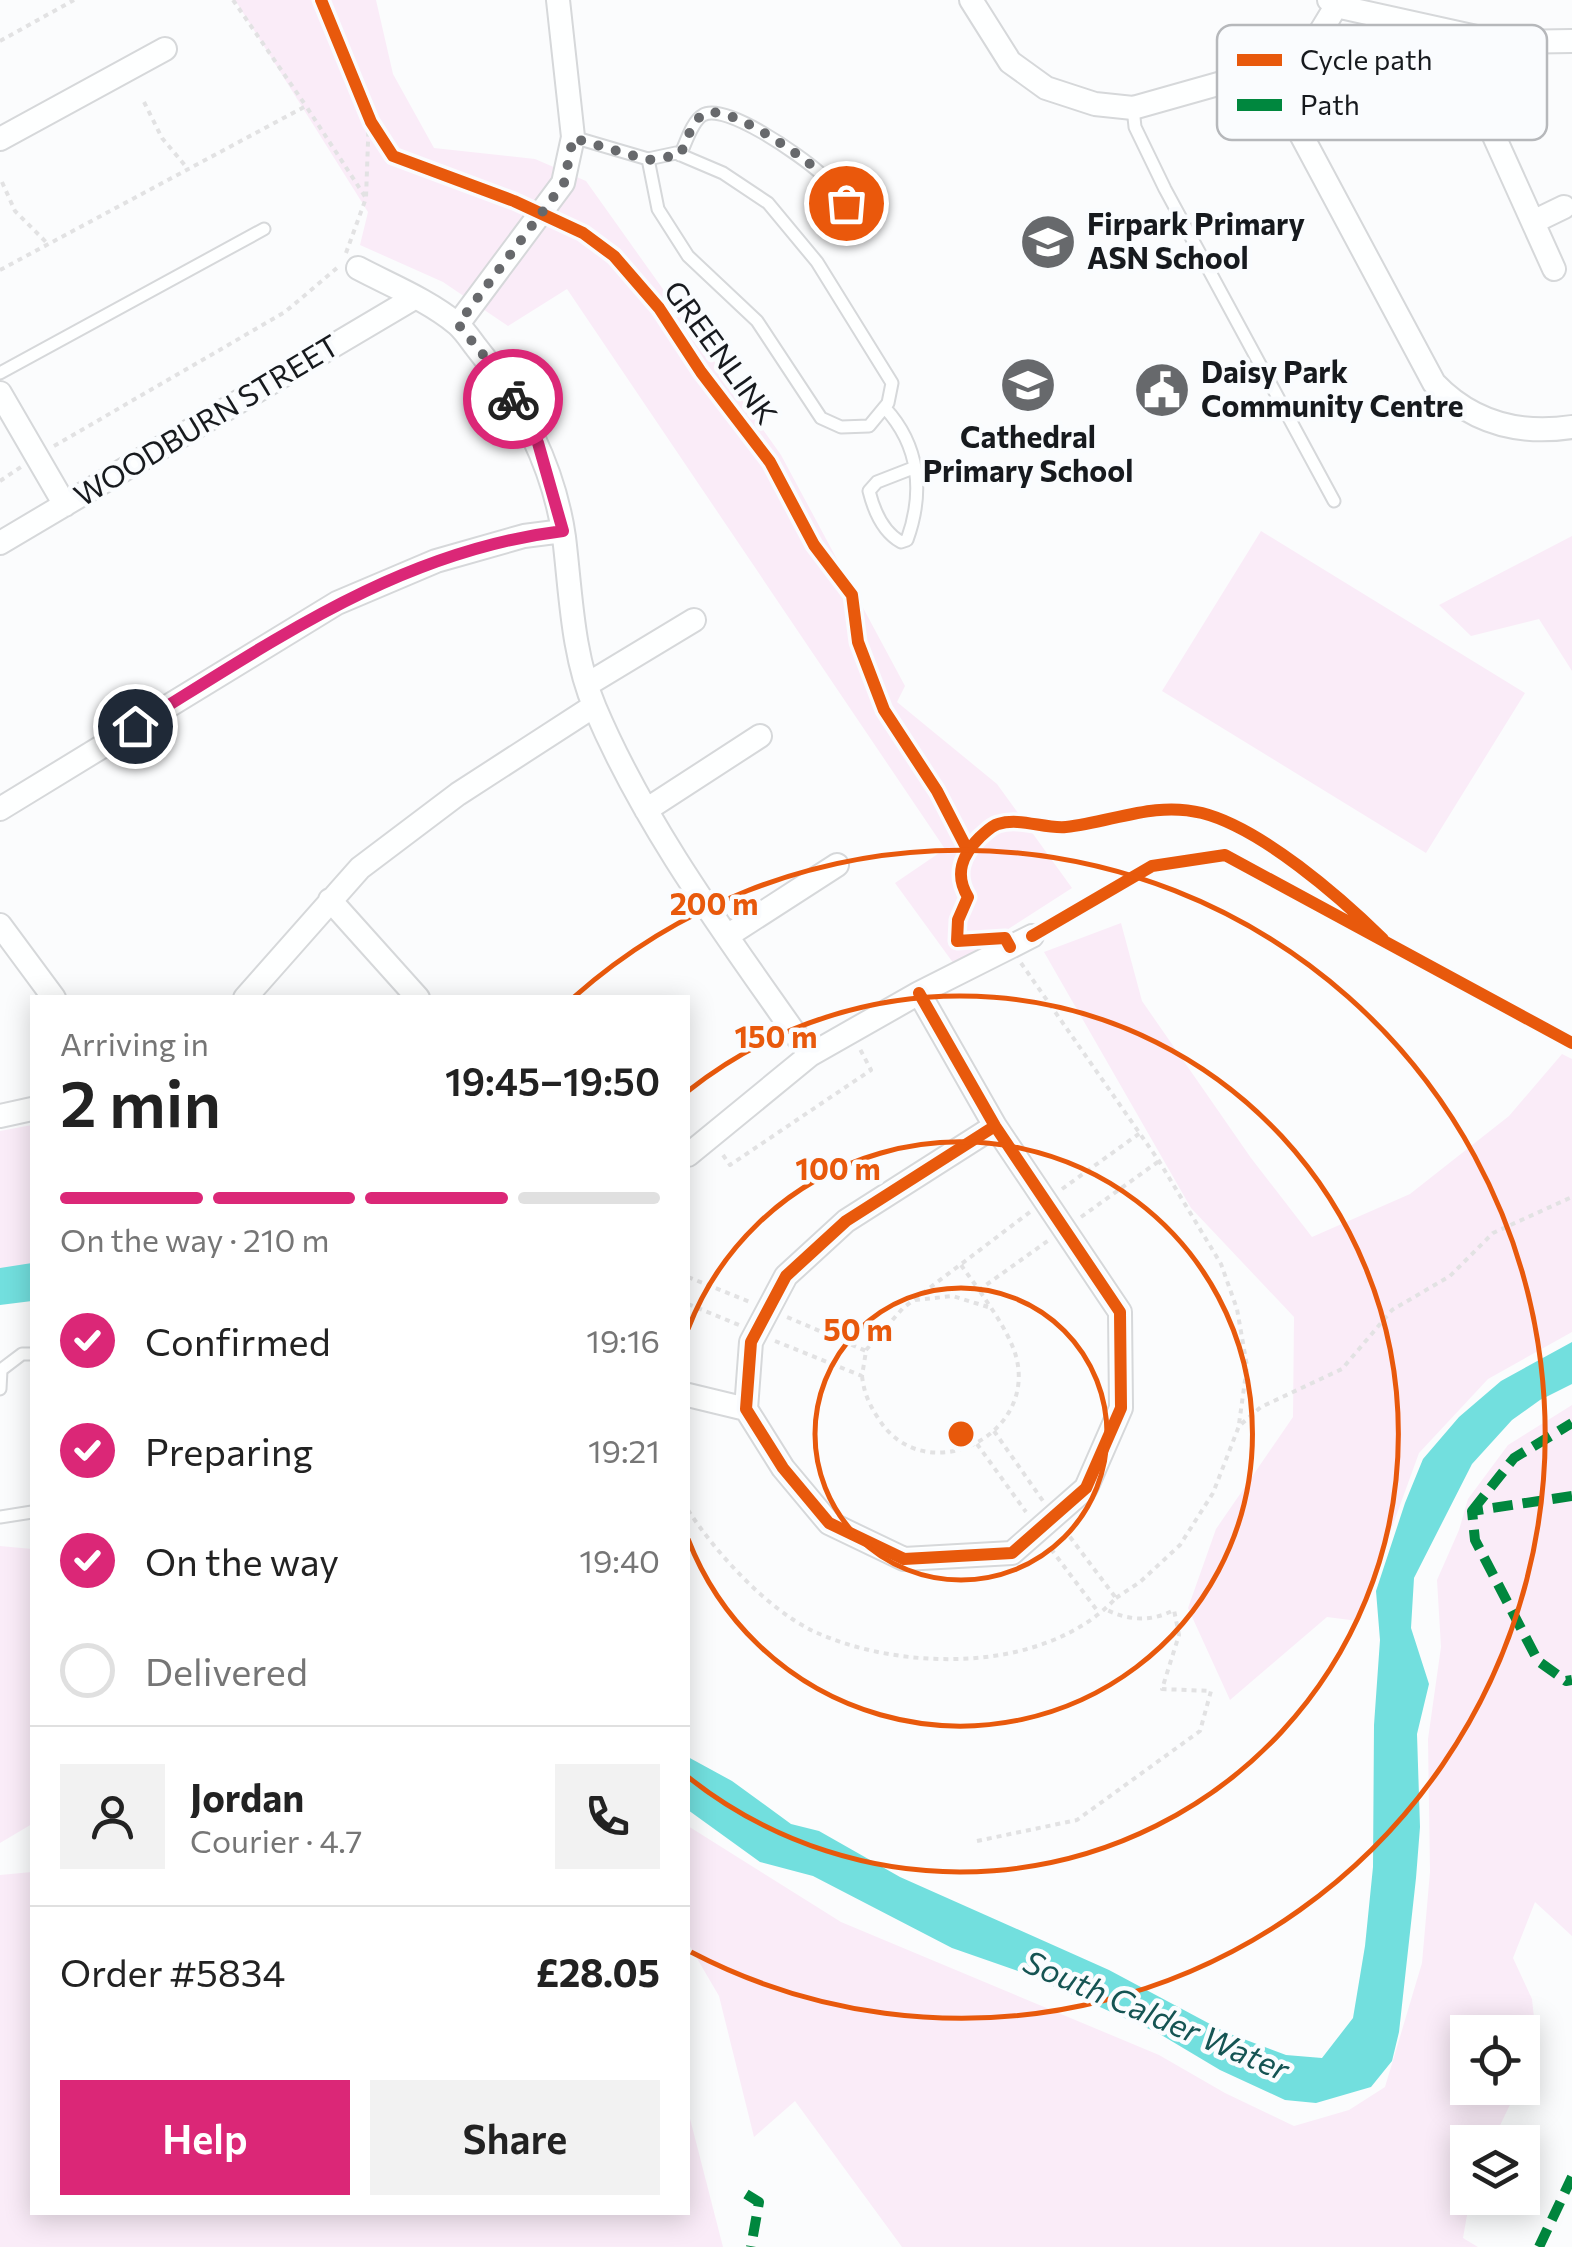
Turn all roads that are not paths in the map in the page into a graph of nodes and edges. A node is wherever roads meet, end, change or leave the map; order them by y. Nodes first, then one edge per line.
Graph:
1 (971, 0) edge
2 (566, 2) edge
3 (1332, 3) edge
4 (1410, 11) edge
5 (1450, 25) edge
6 (1547, 41) edge
7 (1572, 41) edge
8 (165, 49) dead end
9 (1217, 84) edge
10 (1134, 108) junction
11 (573, 138) junction
12 (0, 139) edge
13 (1304, 140) edge
14 (1495, 140) edge
15 (680, 155) junction
16 (648, 160) junction
17 (1564, 208) dead end
18 (856, 222) dead end
19 (1533, 222) junction
20 (264, 229) dead end
21 (358, 268) dead end
22 (1554, 269) dead end
23 (414, 298) junction
24 (458, 324) junction
25 (0, 373) edge
26 (0, 393) edge
27 (885, 408) junction
28 (1572, 428) edge
29 (913, 468) junction
30 (1334, 501) dead end
31 (64, 505) junction
32 (563, 531) junction
33 (0, 543) edge
34 (694, 620) dead end
35 (591, 695) junction
36 (760, 736) dead end
37 (0, 810) edge
38 (646, 810) junction
39 (837, 865) dead end
40 (330, 900) junction
41 (0, 925) edge
42 (727, 936) junction
43 (1021, 941) road end
44 (919, 993) junction
45 (52, 995) edge
46 (247, 995) edge
47 (415, 995) edge
48 (810, 1055) junction
49 (30, 1109) edge
50 (0, 1116) edge
51 (996, 1126) junction
52 (690, 1153) edge
53 (30, 1354) edge
54 (0, 1389) edge
55 (690, 1395) edge
56 (746, 1409) junction
57 (30, 1512) edge
58 (0, 1517) edge

1 - 10 street
2 - 11 street
3 - 4 street
4 - 5 street
6 - 7 street
8 - 12 street
9 - 10 street
10 - 30 lane
11 - 16 lane
11 - 24 street
13 - 28 street
14 - 19 street
15 - 16 lane
15 - 18 lane
15 - 27 lane
16 - 27 lane
17 - 19 street
19 - 22 street
20 - 25 lane
21 - 23 street
23 - 24 street
23 - 31 street, WOODBURN STREET
24 - 32 street
26 - 31 street
27 - 29 lane
29 - 29 lane
31 - 33 street, WOODBURN STREET
32 - 35 street
32 - 37 street
34 - 35 street
35 - 38 street
35 - 40 street
36 - 38 street
38 - 42 street
39 - 42 street
40 - 46 street
40 - 47 street
41 - 45 street
42 - 48 street
43 - 44 street
44 - 48 street
44 - 51 street
48 - 52 street
49 - 50 street
51 - 56 street
51 - 56 street
53 - 54 lane
55 - 56 street
57 - 58 lane

